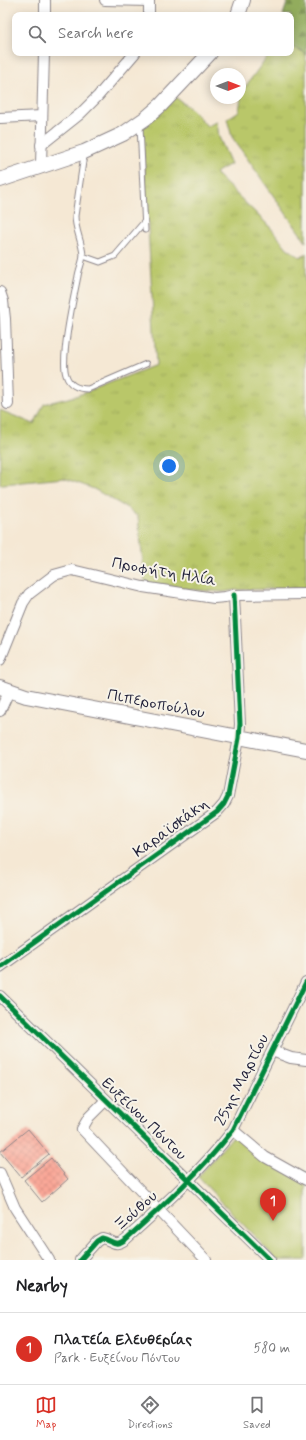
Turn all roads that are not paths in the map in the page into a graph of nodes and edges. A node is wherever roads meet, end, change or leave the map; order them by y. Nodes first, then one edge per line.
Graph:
1 (45, 0) edge
2 (105, 0) edge
3 (149, 0) edge
4 (244, 0) edge
5 (45, 12) edge
6 (149, 12) edge
7 (239, 12) edge
8 (44, 56) edge
9 (132, 56) edge
10 (207, 56) edge
11 (42, 116) junction
12 (0, 118) edge
13 (140, 122) junction
14 (41, 145) junction
15 (84, 152) junction
16 (41, 165) junction
17 (0, 180) edge
18 (145, 221) junction
19 (145, 230) dead end
20 (83, 256) junction
21 (0, 292) edge
22 (146, 364) dead end
23 (8, 404) dead end
24 (306, 594) edge
25 (234, 595) junction
26 (0, 660) edge
27 (5, 689) edge
28 (0, 711) edge
29 (239, 738) junction
30 (306, 750) edge
31 (0, 967) edge
32 (306, 982) edge
33 (0, 996) edge
34 (272, 1051) junction
35 (306, 1060) edge
36 (106, 1100) junction
37 (233, 1130) junction
38 (0, 1173) edge
39 (188, 1180) junction
40 (306, 1180) edge
41 (157, 1210) junction
42 (49, 1260) edge
43 (80, 1260) edge
44 (206, 1260) edge
45 (270, 1260) edge

1 - 5 street
2 - 3 street
3 - 6 street
4 - 7 street
8 - 11 street
9 - 14 street
10 - 13 street
11 - 12 street
11 - 14 street
13 - 15 street
13 - 18 lane
14 - 16 street
15 - 16 street
15 - 20 lane
16 - 17 street
18 - 19 lane
18 - 20 lane
20 - 22 lane
21 - 23 street
24 - 25 street, Προφήτη Ηλία
25 - 26 street, Προφήτη Ηλία
25 - 29 street, Καραϊσκάκη
27 - 28 street
27 - 29 street, Πιπεροπούλου
29 - 30 street, Πιπεροπούλου
29 - 31 street, Καραϊσκάκη
32 - 34 street, 25ης Μαρτίου
33 - 36 street, Ευξείνου Πόντου
34 - 35 street
34 - 37 street, 25ης Μαρτίου
36 - 39 street, Ευξείνου Πόντου
36 - 41 street
37 - 39 street, 25ης Μαρτίου
37 - 40 street
38 - 42 street
39 - 41 street, Ξούθου
39 - 45 street, Ευξείνου Πόντου
41 - 43 street, Ξούθου
41 - 44 street

